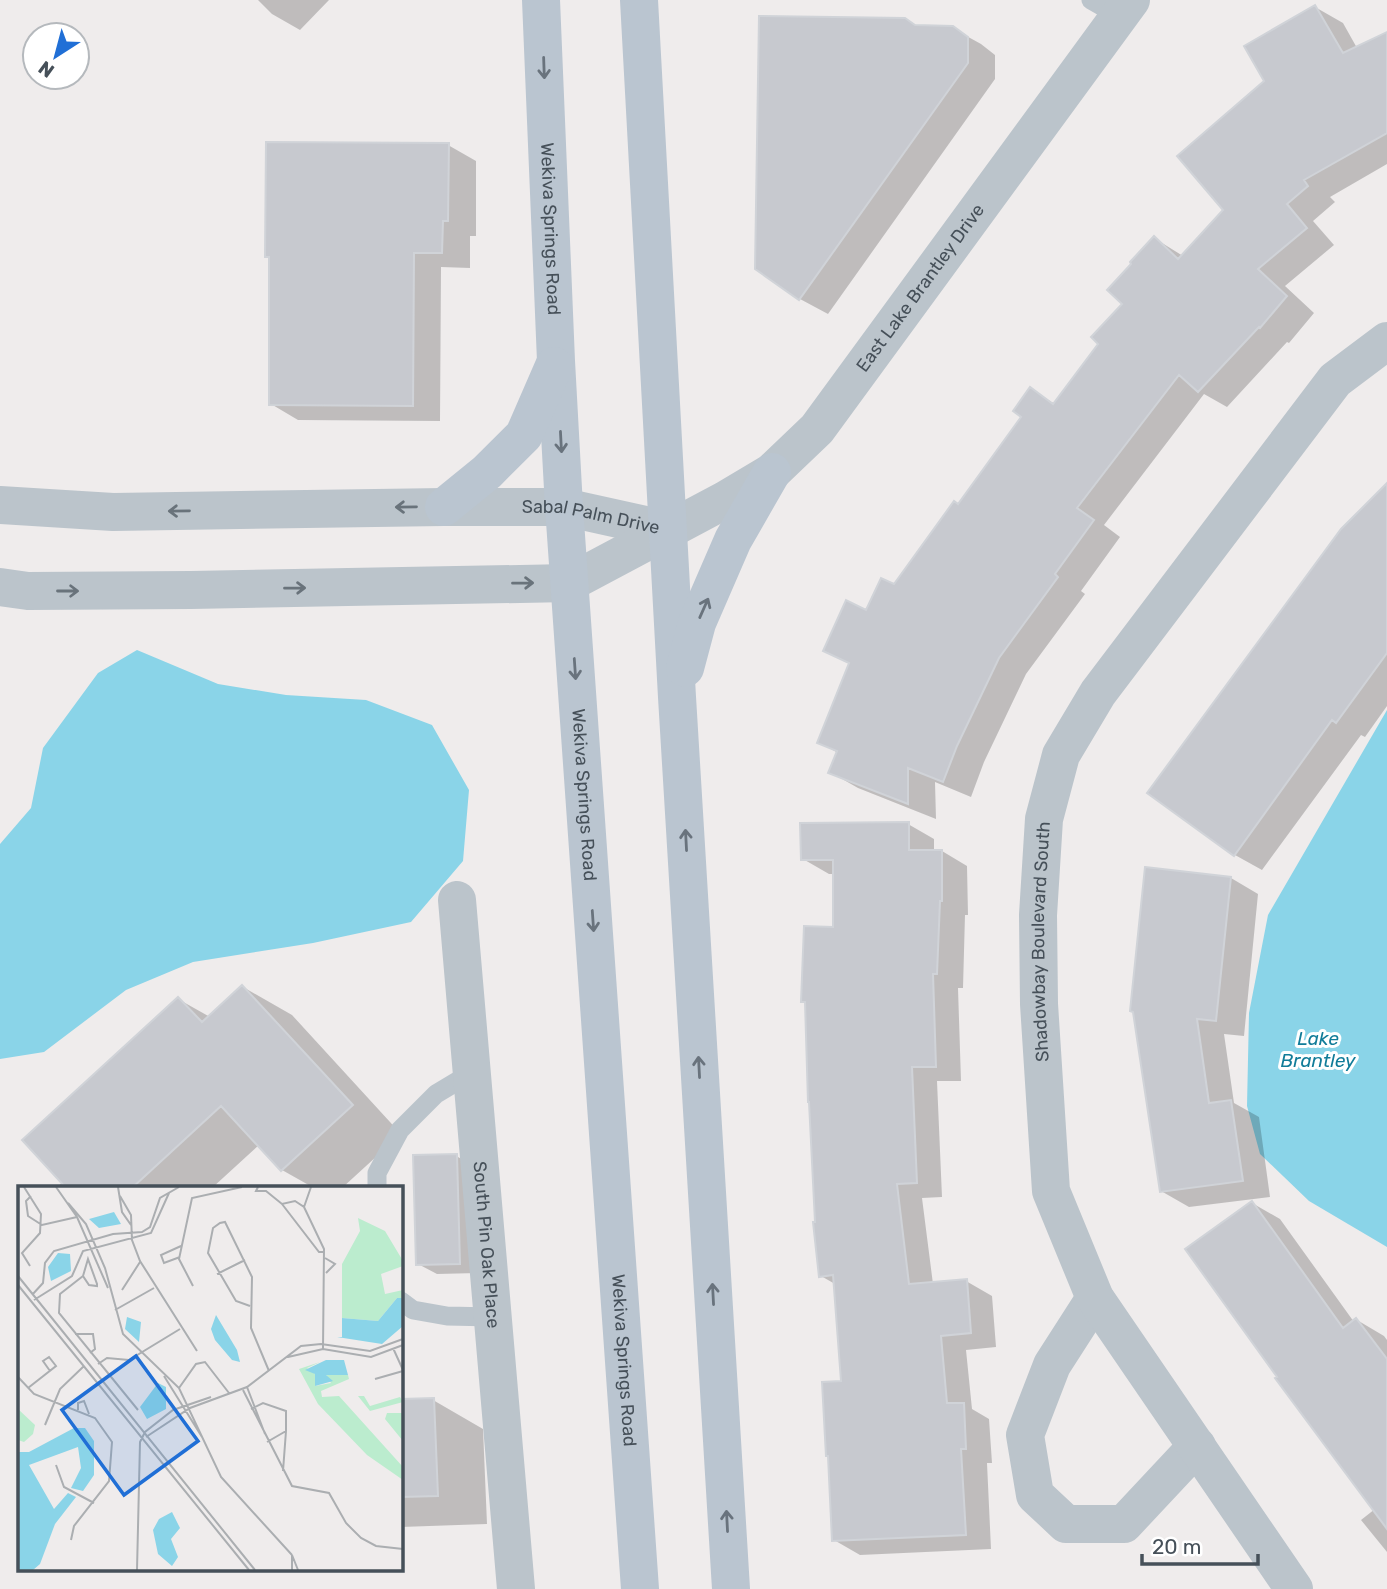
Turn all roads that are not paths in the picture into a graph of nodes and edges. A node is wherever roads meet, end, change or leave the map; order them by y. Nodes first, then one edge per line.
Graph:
1 (541, 0) edge
2 (639, 0) edge
3 (1114, 5) edge
4 (1387, 341) edge
5 (556, 361) junction
6 (772, 472) junction
7 (0, 505) edge
8 (444, 507) junction
9 (564, 508) junction
10 (668, 530) junction
11 (569, 583) junction
12 (0, 587) edge
13 (677, 697) junction
14 (457, 900) dead end
15 (471, 1073) junction
16 (377, 1186) edge
17 (1095, 1298) junction
18 (402, 1302) edge
19 (493, 1317) junction
20 (1197, 1446) junction
21 (516, 1589) edge
22 (640, 1589) edge
23 (731, 1589) edge
24 (1294, 1589) edge

1 -> 5 main road, Wekiva Springs Road
2 - 10 main road
3 - 6 street, East Lake Brantley Drive
4 - 17 street, Shadowbay Boulevard South
5 - 8 main road
5 -> 9 main road, Wekiva Springs Road
6 - 10 street, East Lake Brantley Drive
13 -> 6 main road
8 -> 7 street, Sabal Palm Drive
8 - 9 street, Sabal Palm Drive
9 - 10 street, Sabal Palm Drive
9 - 11 main road, Wekiva Springs Road
10 - 11 street, Sabal Palm Drive
10 - 13 main road
12 -> 11 street, Sabal Palm Drive
11 -> 22 main road, Wekiva Springs Road
23 -> 13 main road
14 - 15 street, South Pin Oak Place
15 - 16 lane
15 - 19 street, South Pin Oak Place
17 - 20 street, Shadowbay Boulevard South
17 - 20 street
18 - 19 lane
19 - 21 street, South Pin Oak Place
20 - 24 street, Shadowbay Boulevard South

